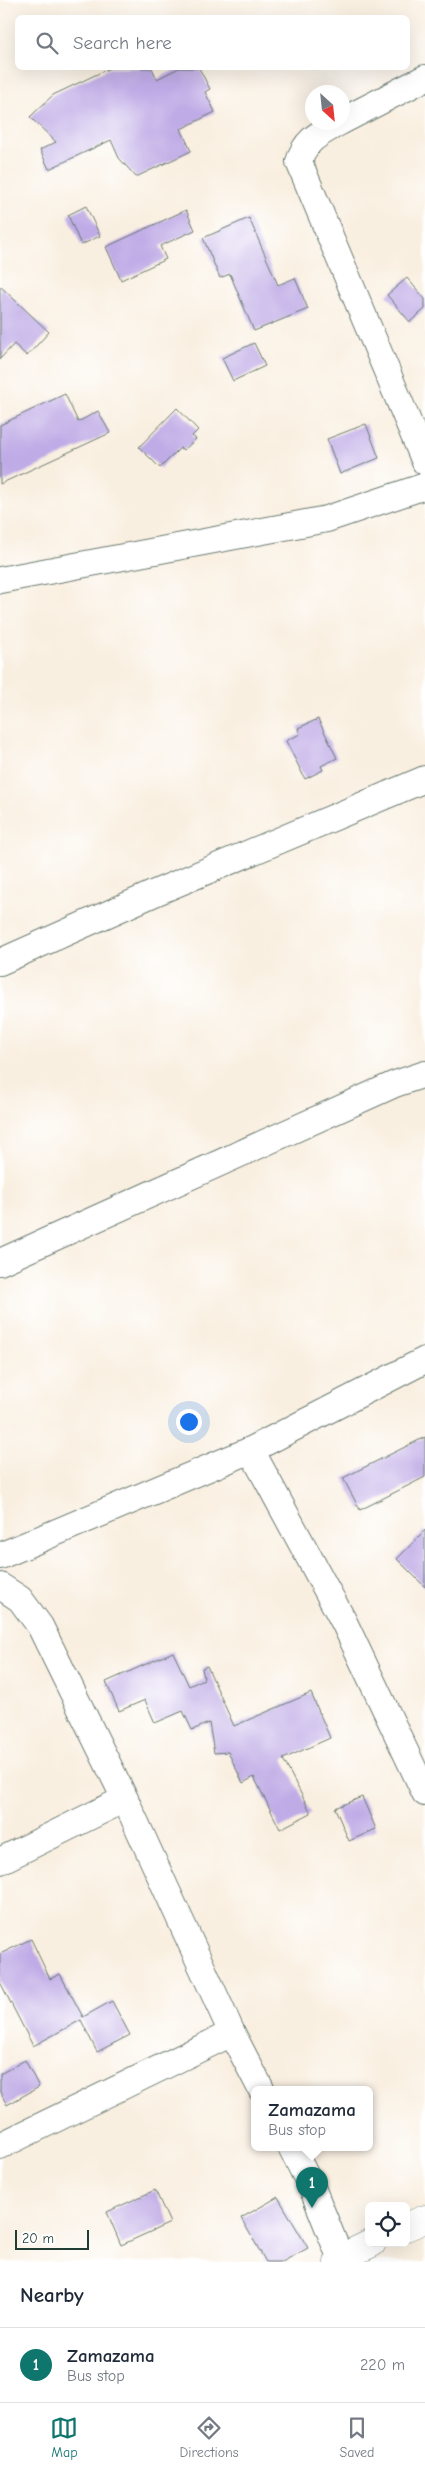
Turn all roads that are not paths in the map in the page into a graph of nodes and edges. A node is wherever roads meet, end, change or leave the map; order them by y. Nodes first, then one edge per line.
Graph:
1 (425, 78) edge
2 (350, 117) edge
3 (326, 130) edge
4 (425, 462) edge
5 (425, 486) edge
6 (0, 580) edge
7 (425, 779) edge
8 (0, 962) edge
9 (425, 1074) edge
10 (0, 1262) edge
11 (425, 1360) edge
12 (251, 1450) junction
13 (0, 1556) edge
14 (0, 1586) edge
15 (425, 1793) edge
16 (125, 1799) junction
17 (0, 1861) edge
18 (232, 2033) junction
19 (259, 2086) edge
20 (0, 2146) edge
21 (293, 2151) edge
22 (425, 2219) edge
23 (410, 2225) edge
24 (365, 2247) edge
25 (341, 2261) edge

1 - 2 street
3 - 4 street
5 - 6 street
7 - 8 street
9 - 10 street
11 - 12 street
12 - 13 street
12 - 15 street
14 - 16 street
16 - 17 street
16 - 18 street
18 - 19 street
18 - 20 street
21 - 25 street
22 - 23 street
24 - 25 street

